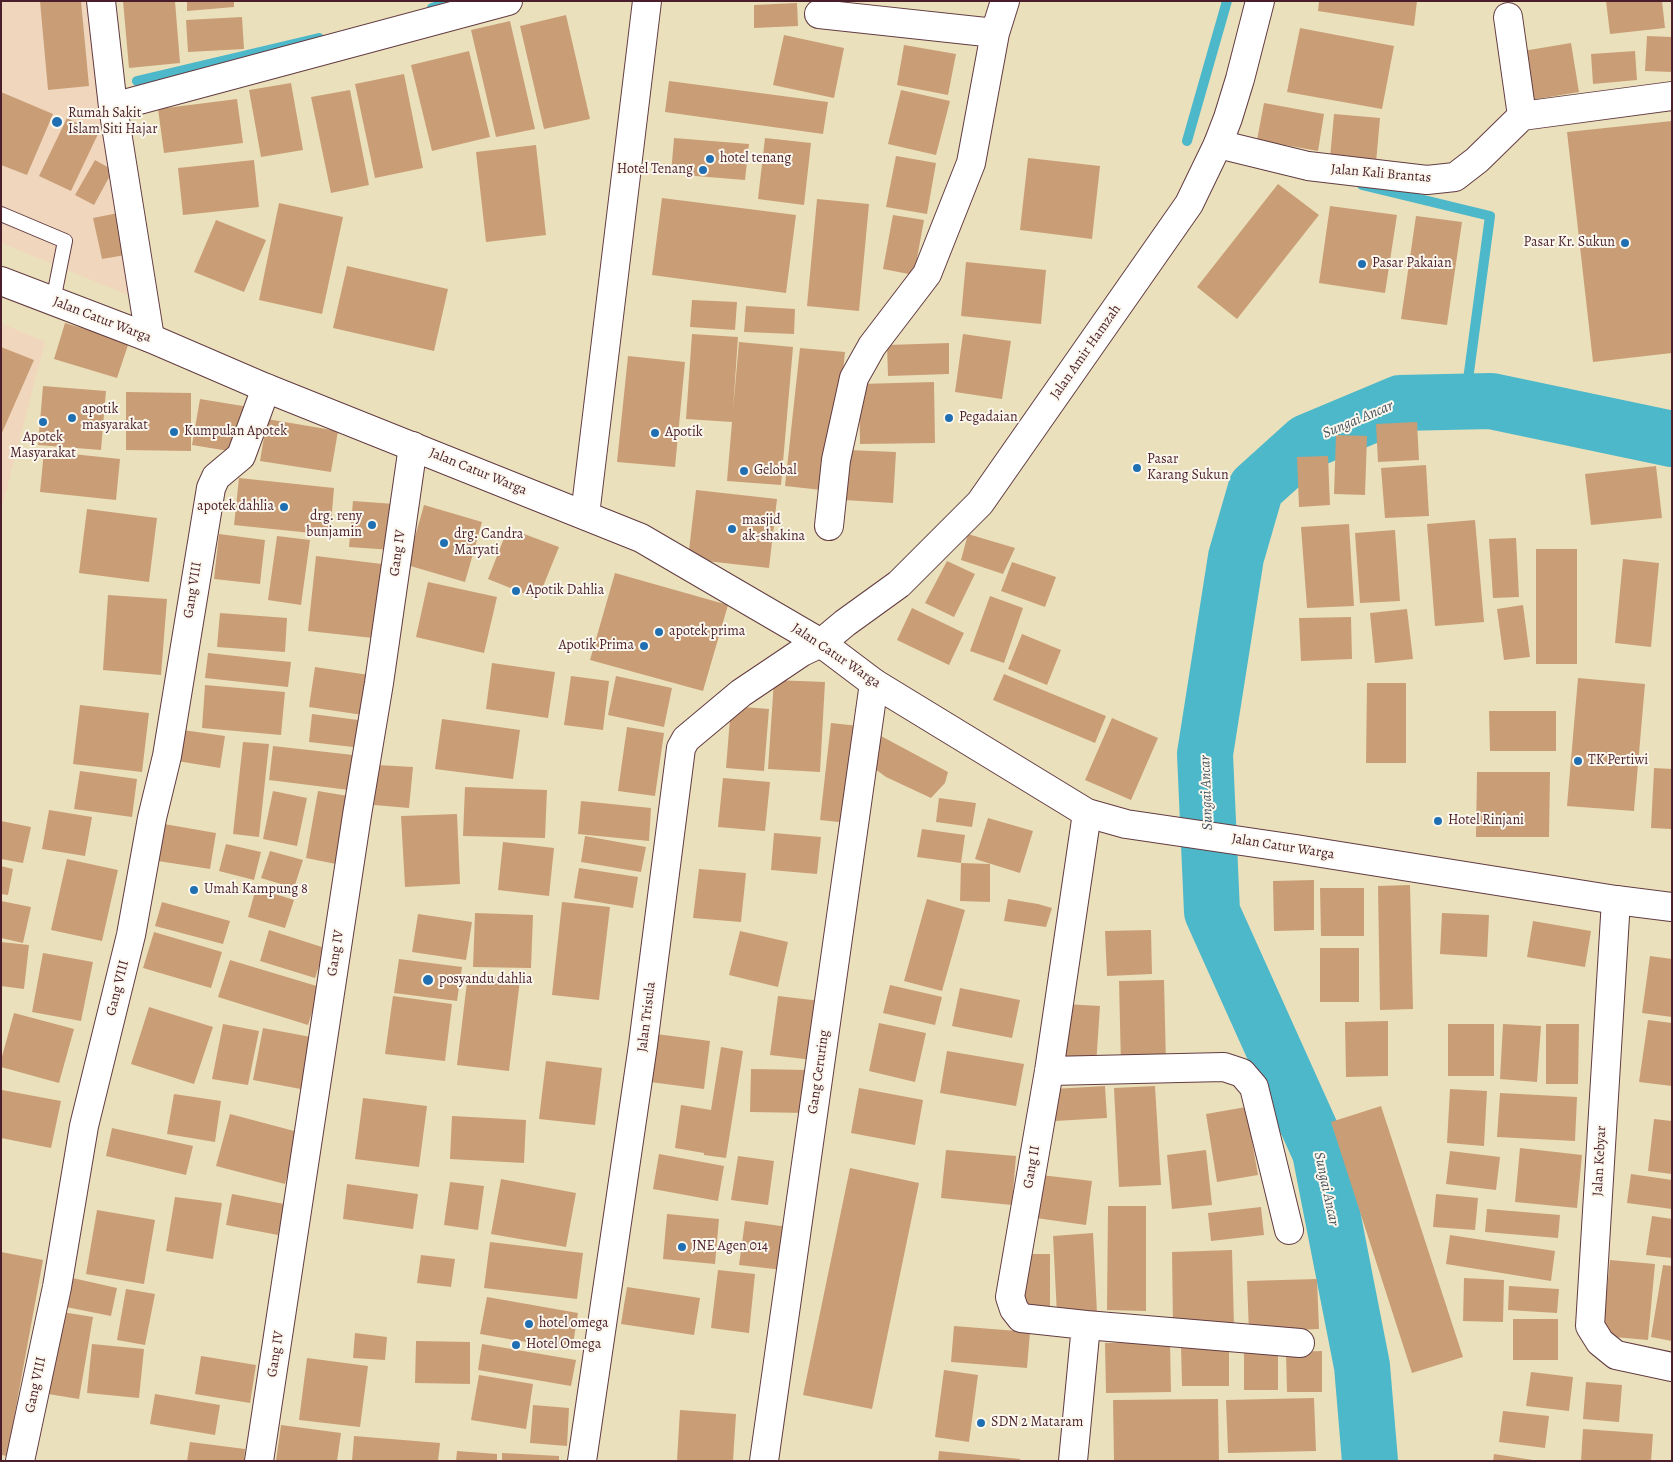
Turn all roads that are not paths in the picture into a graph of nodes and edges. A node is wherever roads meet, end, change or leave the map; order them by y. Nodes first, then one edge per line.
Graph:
1 (102, 1) edge
2 (508, 1) edge
3 (647, 1) edge
4 (1005, 1) edge
5 (1260, 1) edge
6 (819, 14) dead end
7 (1508, 17) dead end
8 (995, 33) junction
9 (1672, 96) edge
10 (113, 107) junction
11 (1522, 116) junction
12 (1218, 144) junction
13 (1, 214) edge
14 (1, 281) edge
15 (53, 301) junction
16 (150, 338) junction
17 (266, 388) junction
18 (413, 446) junction
19 (584, 515) junction
20 (829, 526) dead end
21 (821, 643) junction
22 (874, 683) junction
23 (1087, 813) junction
24 (1616, 900) junction
25 (1672, 907) edge
26 (1049, 1071) junction
27 (1289, 1230) dead end
28 (1086, 1325) junction
29 (1300, 1343) dead end
30 (1672, 1368) edge
31 (20, 1461) edge
32 (260, 1461) edge
33 (582, 1461) edge
34 (764, 1461) edge
35 (1073, 1461) edge

1 - 10 street
2 - 10 street
3 - 19 street
4 - 8 street
5 - 12 street, Jalan Amir Hamzah
6 - 8 street
7 - 11 street
8 - 20 street
9 - 11 street
10 - 16 street
11 - 12 street, Jalan Kali Brantas
12 - 21 street, Jalan Amir Hamzah
13 - 15 lane
14 - 15 street, Jalan Catur Warga
15 - 16 street, Jalan Catur Warga
16 - 17 street, Jalan Catur Warga
17 - 18 street, Jalan Catur Warga
17 - 31 street, Gang VIII
18 - 19 street, Jalan Catur Warga
18 - 32 street, Gang IV
19 - 21 street, Jalan Catur Warga
21 - 22 street, Jalan Catur Warga
21 - 33 street, Jalan Trisula
22 - 23 street, Jalan Catur Warga
22 - 34 street, Gang Ceruring
23 - 24 street, Jalan Catur Warga
23 - 26 street, Gang II
24 - 25 street, Jalan Catur Warga
24 - 30 street, Jalan Kebyar
26 - 27 street
26 - 28 street, Gang II
28 - 29 street
28 - 35 street

